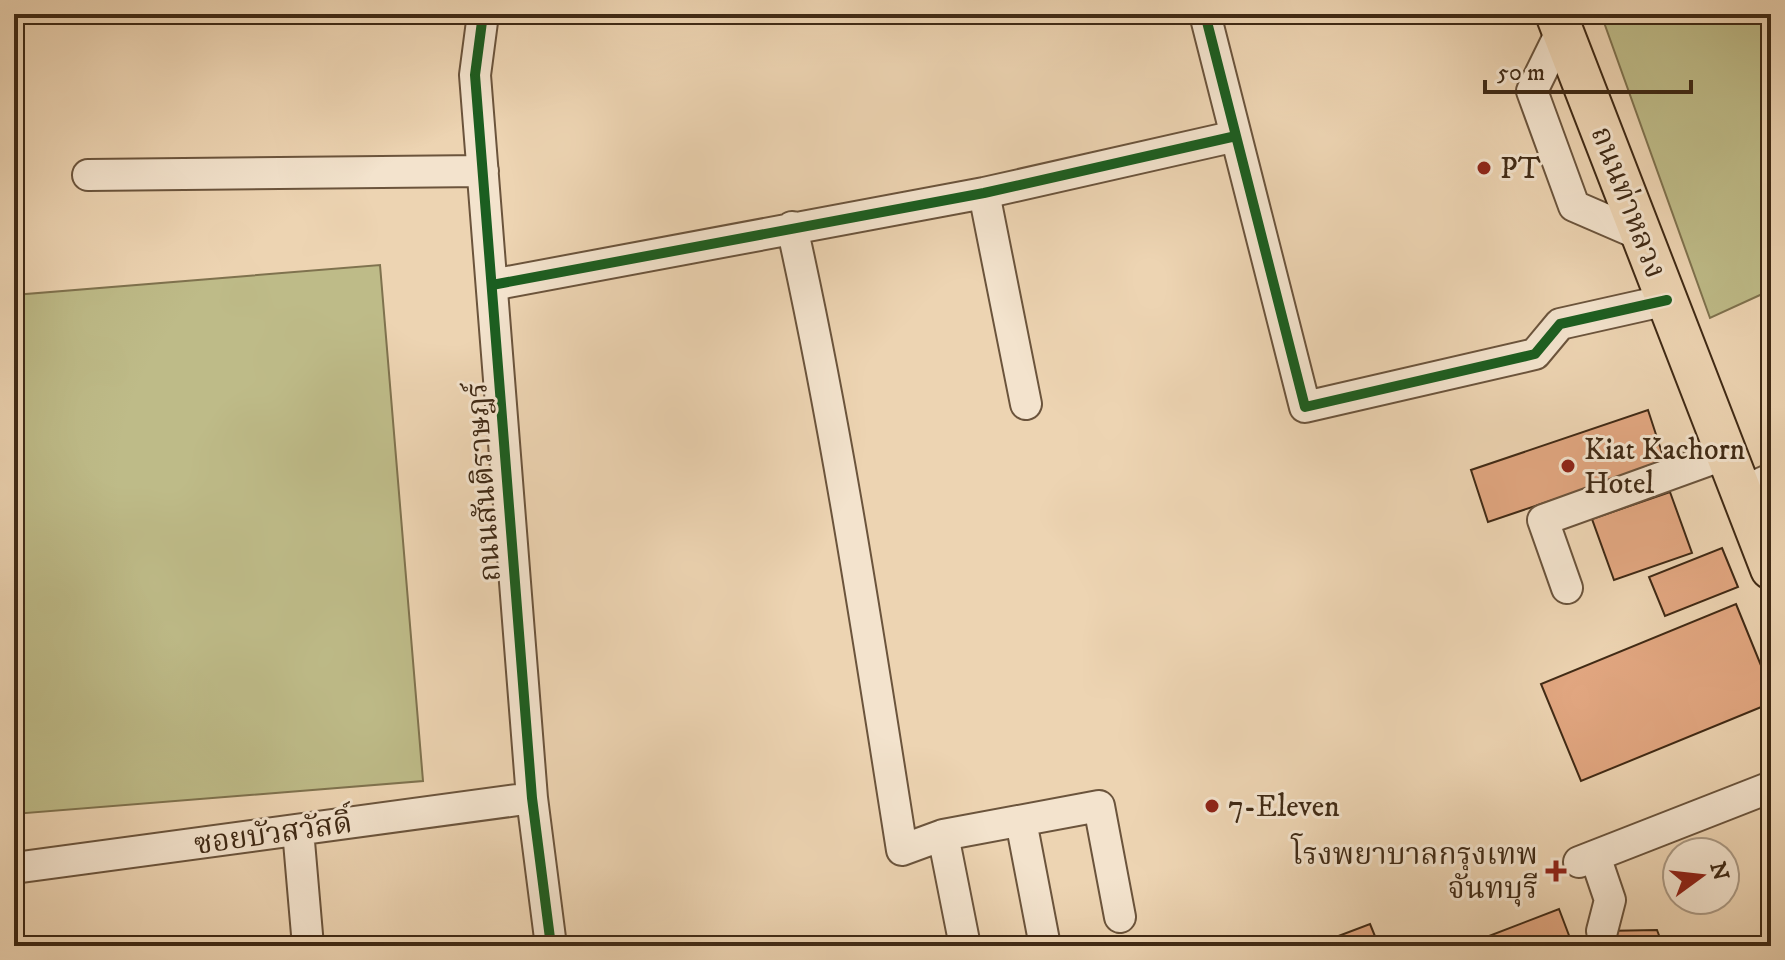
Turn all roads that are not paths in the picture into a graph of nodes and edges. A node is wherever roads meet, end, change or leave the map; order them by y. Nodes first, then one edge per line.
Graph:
1 (483, 14) edge
2 (1205, 14) edge
3 (1559, 22) edge
4 (1236, 136) junction
5 (483, 171) junction
6 (88, 175) dead end
7 (984, 193) junction
8 (792, 227) junction
9 (1641, 235) junction
10 (492, 285) junction
11 (1667, 300) junction
12 (1026, 404) dead end
13 (1726, 454) junction
14 (1756, 486) edge
15 (1771, 569) edge
16 (1567, 588) dead end
17 (1771, 787) edge
18 (532, 798) junction
19 (1021, 821) junction
20 (298, 830) junction
21 (943, 835) junction
22 (14, 868) edge
23 (1120, 917) dead end
24 (1602, 931) dead end
25 (308, 946) edge
26 (551, 946) edge
27 (965, 946) edge
28 (1045, 946) edge

1 - 5 street, ถนนสันติราษฎร์
2 - 4 street
3 - 9 main road, ถนนท่าหลวง
3 - 9 street
4 - 7 street
4 - 11 street
5 - 6 street
5 - 10 street, ถนนสันติราษฎร์
7 - 8 street
7 - 12 street
8 - 10 street
8 - 21 street
9 - 11 main road, ถนนท่าหลวง
10 - 18 street, ถนนสันติราษฎร์
11 - 13 main road, ถนนท่าหลวง
13 - 14 main road, ถนนท่าหลวง
13 - 16 street
14 - 15 main road, ถนนท่าหลวง
17 - 24 street
18 - 20 street, ซอยบัวสวัสดิ์
18 - 26 street, ถนนสันติราษฎร์
19 - 21 street
19 - 23 street
19 - 28 street
20 - 22 street, ซอยบัวสวัสดิ์
20 - 25 street
21 - 27 street

